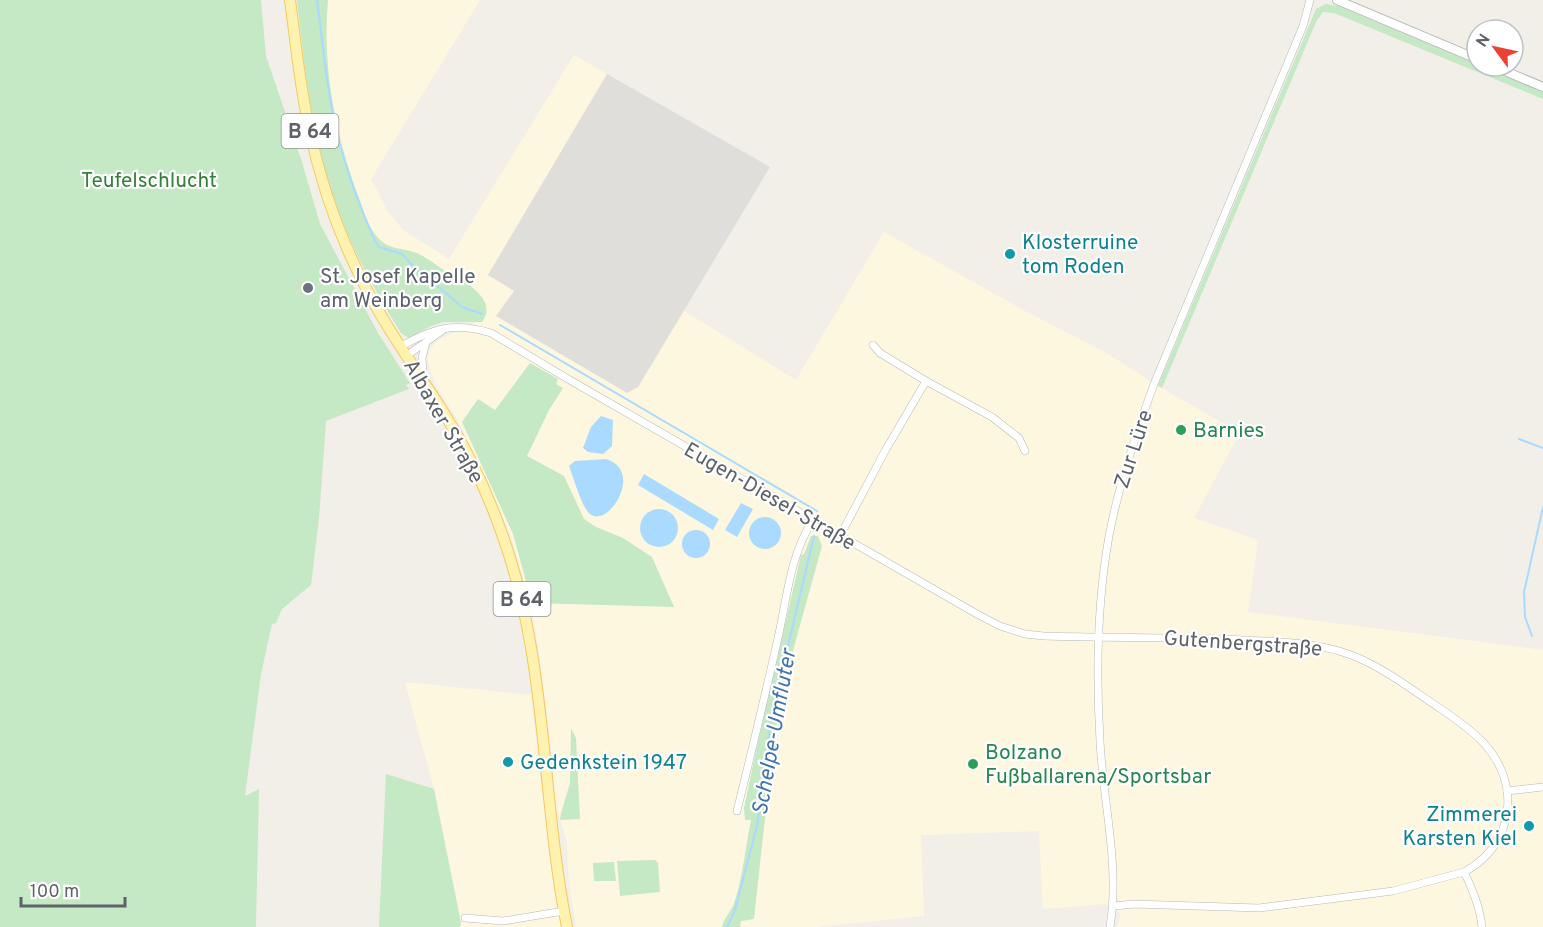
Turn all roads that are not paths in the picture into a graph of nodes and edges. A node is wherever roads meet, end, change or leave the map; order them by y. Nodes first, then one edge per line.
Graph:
1 (290, 0) edge
2 (1310, 0) edge
3 (1337, 0) edge
4 (1465, 55) edge
5 (1522, 78) edge
6 (1543, 87) edge
7 (450, 327) junction
8 (426, 342) junction
9 (873, 345) dead end
10 (403, 351) junction
11 (423, 381) junction
12 (926, 381) junction
13 (1025, 451) dead end
14 (813, 520) junction
15 (840, 536) junction
16 (1100, 638) junction
17 (1543, 788) edge
18 (1507, 791) junction
19 (737, 812) dead end
20 (1464, 872) junction
21 (1114, 906) junction
22 (564, 911) junction
23 (465, 918) dead end
24 (567, 927) edge
25 (1110, 927) edge
26 (1482, 927) edge

1 - 10 main road, Albaxer Straße / B 64
2 - 16 street, Zur Lüre
3 - 4 street
5 - 6 street
7 - 8 street
7 - 10 street, Eugen-Diesel-Straße
7 - 14 street, Eugen-Diesel-Straße
8 - 10 street
8 - 11 street
9 - 12 street
10 - 11 main road, Albaxer Straße / B 64
11 - 22 main road, Albaxer Straße / B 64
12 - 13 street
12 - 15 street
14 - 15 street, Eugen-Diesel-Straße
14 - 19 street
15 - 16 street, Eugen-Diesel-Straße
16 - 18 street, Gutenbergstraße
16 - 21 street, Zur Lüre
17 - 18 street
18 - 20 street, Gutenbergstraße
20 - 21 street, Gutenbergstraße
20 - 26 street
21 - 25 street, Zur Lüre
22 - 23 street
22 - 24 main road, Albaxer Straße / B 64

